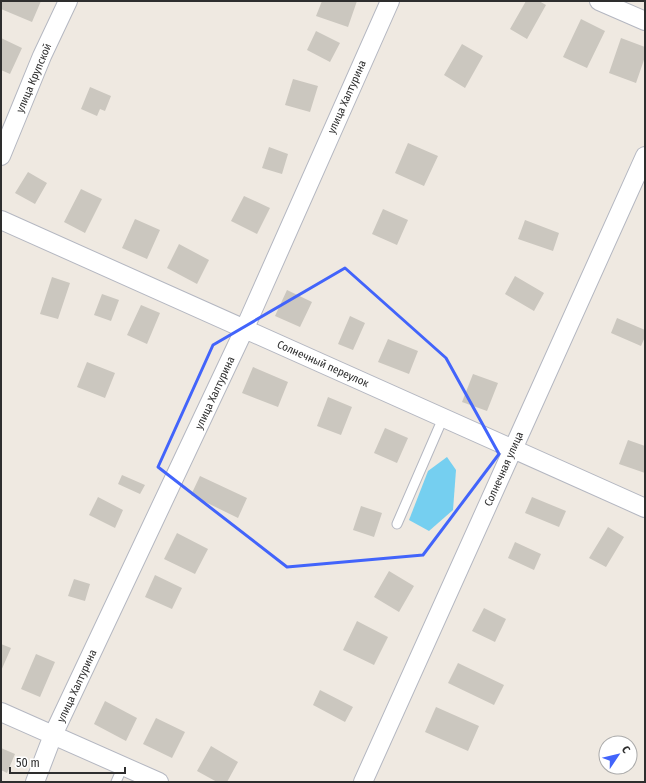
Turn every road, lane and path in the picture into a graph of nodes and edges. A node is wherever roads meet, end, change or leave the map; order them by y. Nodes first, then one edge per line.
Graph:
1 (68, 1) edge
2 (390, 1) edge
3 (599, 1) edge
4 (645, 21) edge
5 (1, 156) edge
6 (645, 156) edge
7 (1, 220) edge
8 (244, 330) junction
9 (444, 418) junction
10 (513, 450) junction
11 (645, 508) edge
12 (397, 524) dead end
13 (1, 712) edge
14 (53, 735) junction
15 (120, 774) edge
16 (35, 782) edge
17 (159, 782) edge
18 (363, 782) edge

1 - 5 street, улица Крупской
2 - 8 street, улица Халтурина
3 - 4 street
6 - 10 street, Солнечная улица
7 - 8 street, Солнечный переулок
8 - 9 street, Солнечный переулок
8 - 14 street, улица Халтурина
9 - 10 street, Солнечный переулок
9 - 12 lane
10 - 11 street, Солнечный переулок
10 - 18 street, Солнечная улица
13 - 14 street
14 - 15 street
14 - 16 street, улица Халтурина
15 - 17 street

